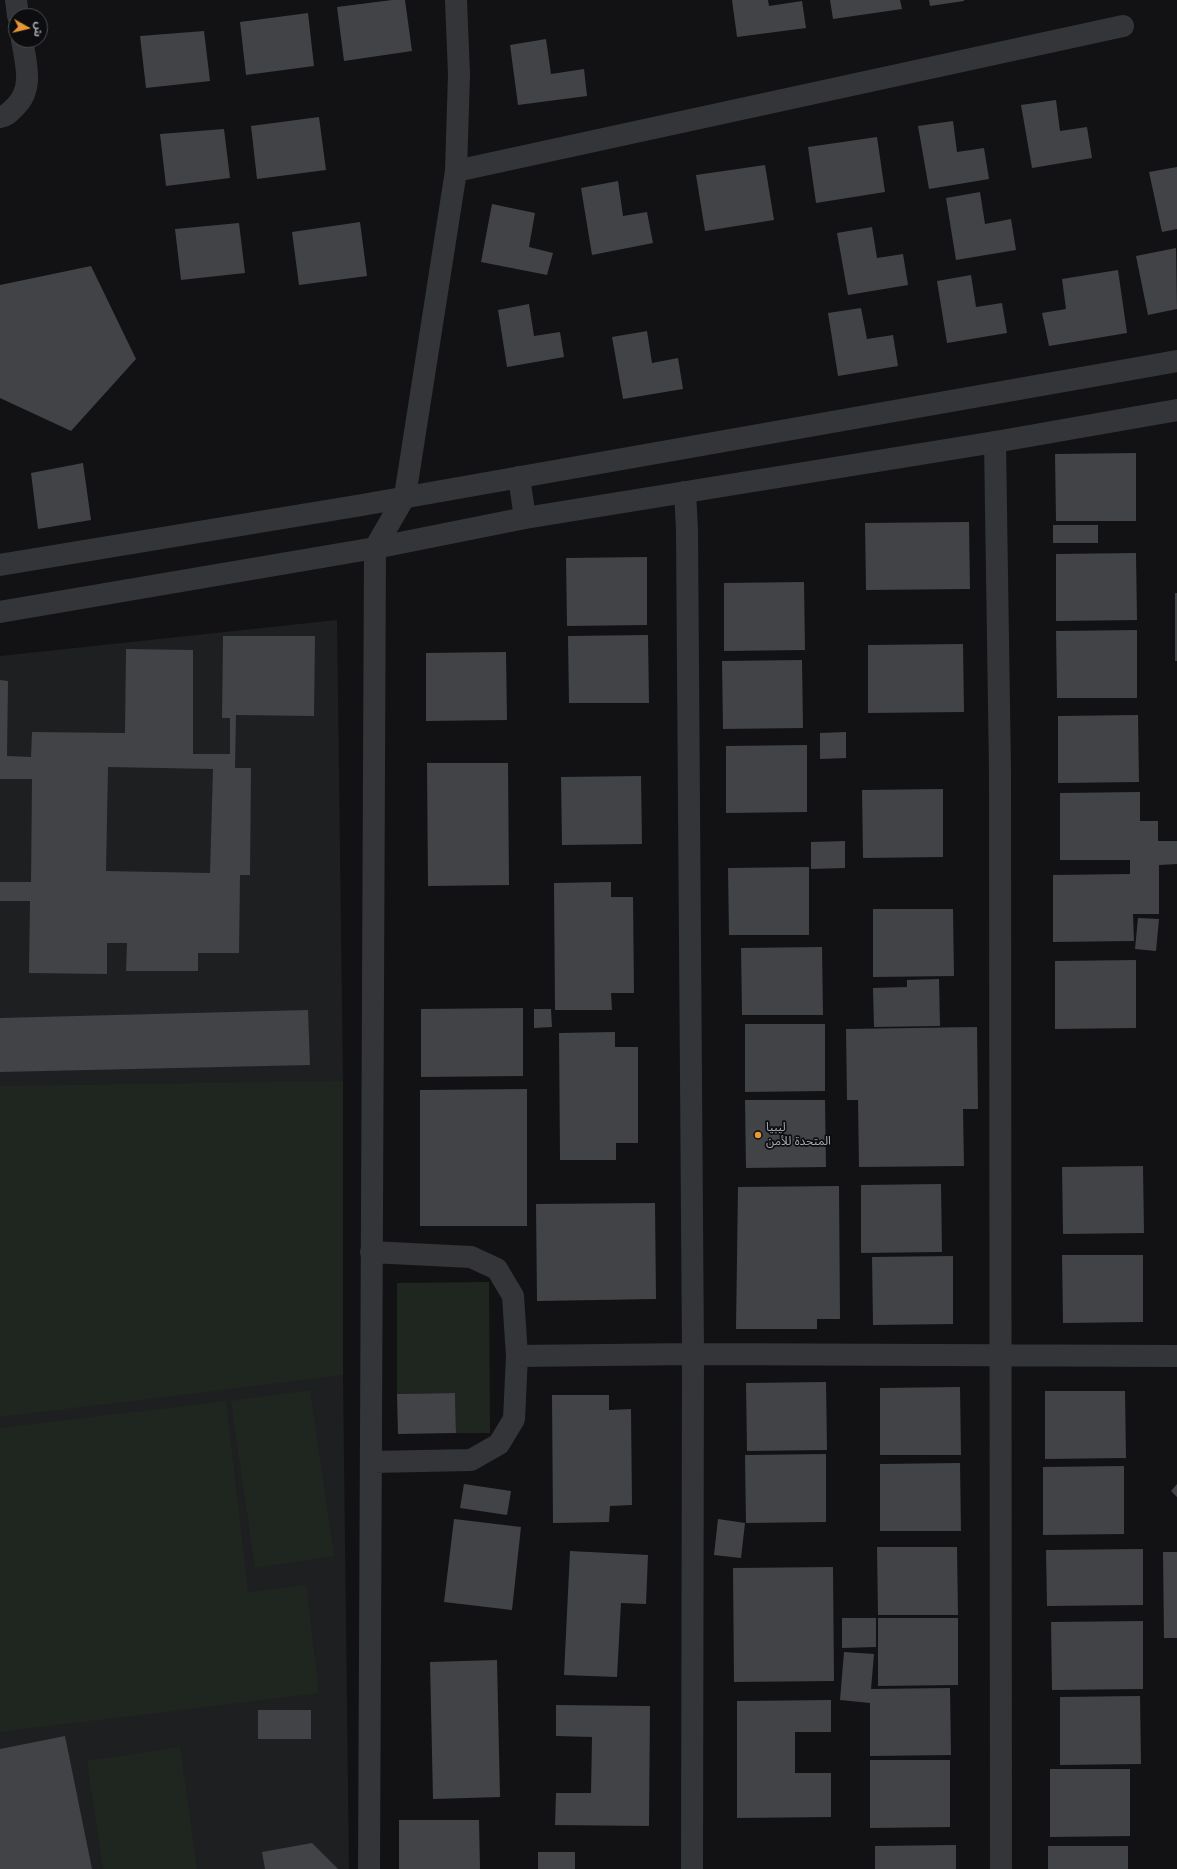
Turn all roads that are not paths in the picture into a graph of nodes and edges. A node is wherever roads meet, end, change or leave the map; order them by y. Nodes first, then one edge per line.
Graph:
1 (456, 0) edge
2 (1123, 26) dead end
3 (23, 48) edge
4 (0, 117) edge
5 (456, 171) junction
6 (1177, 361) edge
7 (1177, 410) edge
8 (995, 442) junction
9 (519, 477) junction
10 (685, 492) junction
11 (404, 496) junction
12 (525, 518) junction
13 (374, 548) junction
14 (0, 565) edge
15 (0, 612) edge
16 (371, 1252) junction
17 (693, 1354) junction
18 (999, 1355) junction
19 (517, 1356) junction
20 (1177, 1356) edge
21 (372, 1462) junction
22 (369, 1869) edge
23 (692, 1869) edge
24 (1001, 1869) edge

1 - 5 street
2 - 5 street
3 - 4 street
5 - 11 street
6 - 9 street
7 - 8 street
8 - 10 street
8 - 18 street
9 - 11 street
9 - 12 street
10 - 12 street
10 - 17 street
11 - 13 street
11 - 14 street
12 - 13 street
13 - 15 street
13 - 16 street
16 - 19 street
16 - 21 street
17 - 18 street
17 - 19 street
17 - 23 street
18 - 20 street
18 - 24 street
19 - 21 street
21 - 22 street

